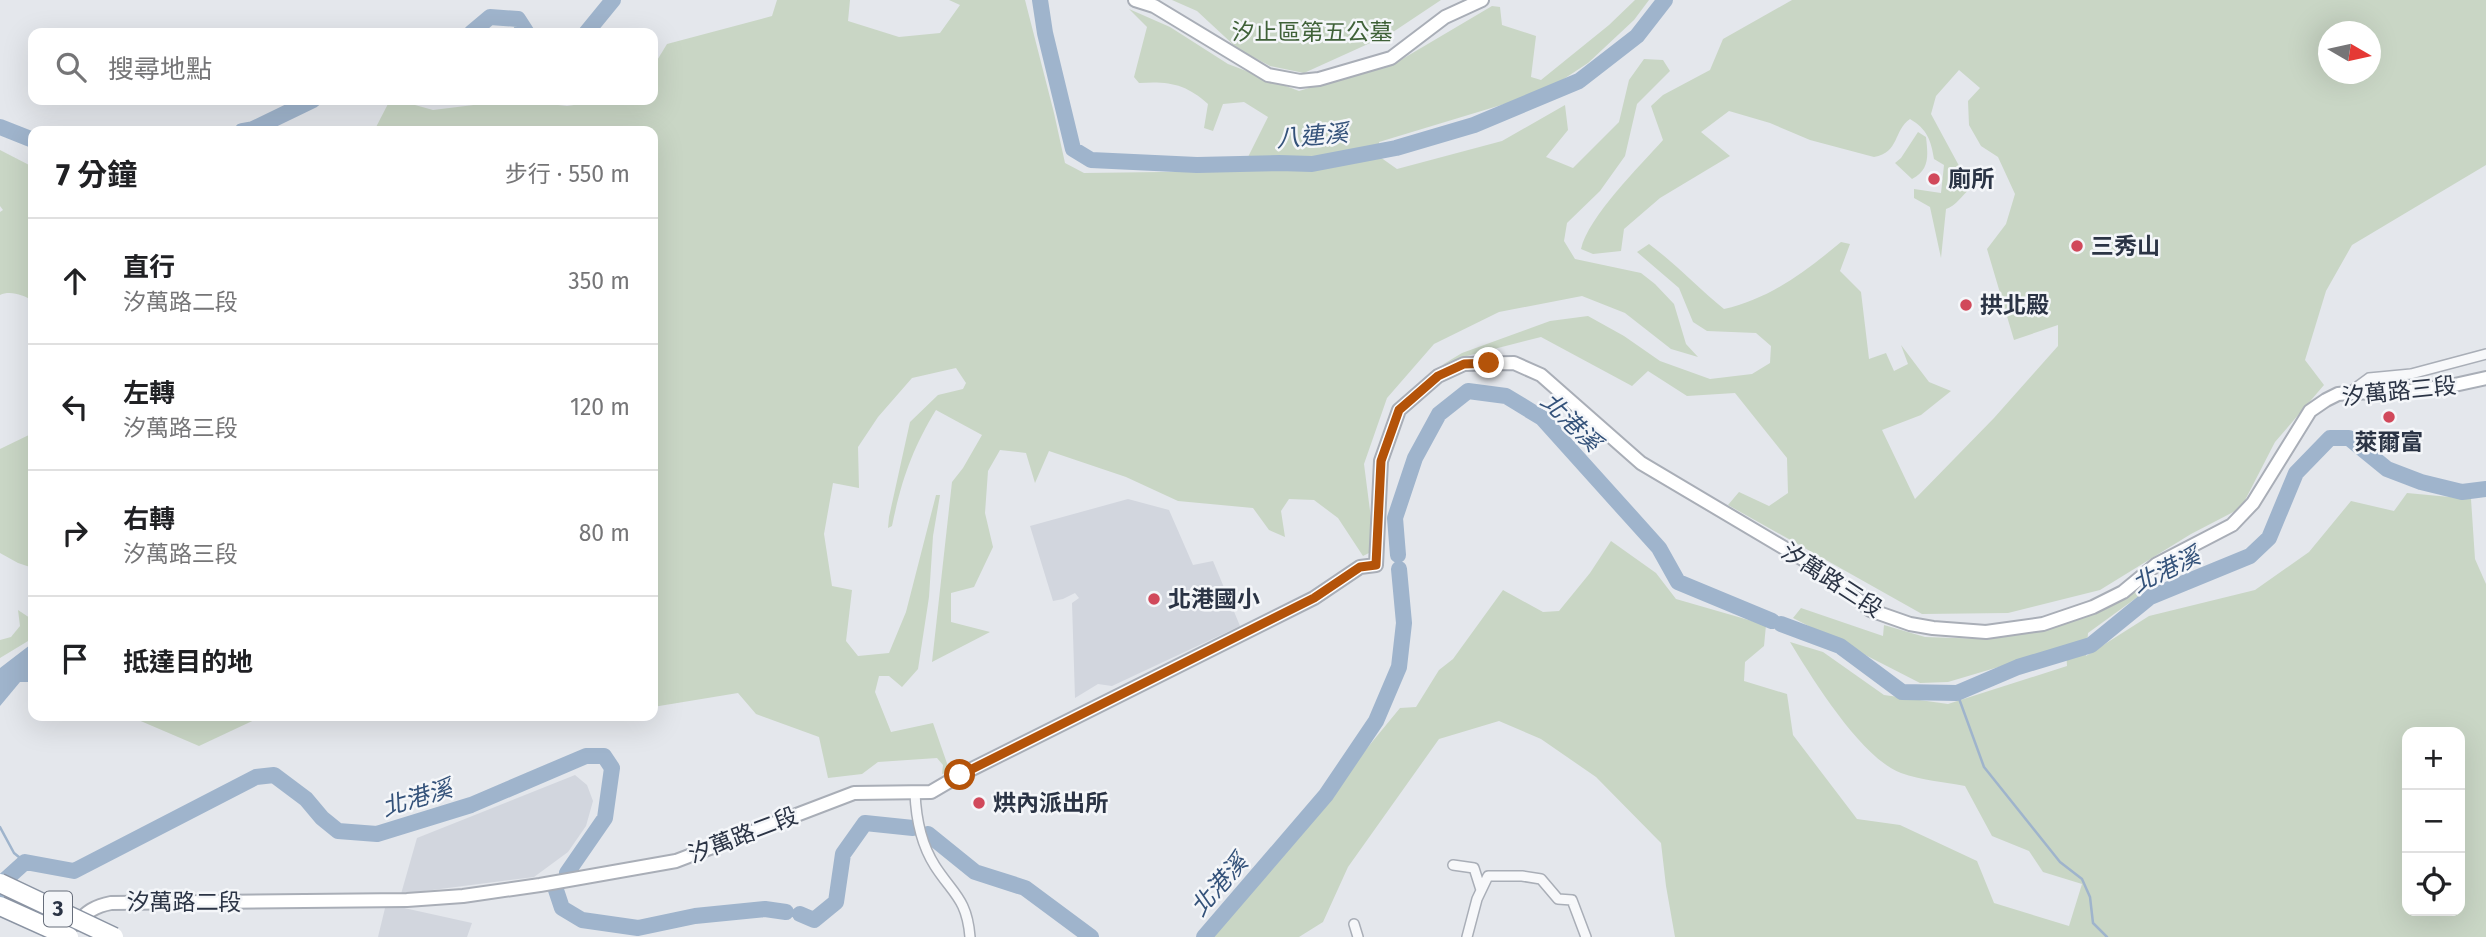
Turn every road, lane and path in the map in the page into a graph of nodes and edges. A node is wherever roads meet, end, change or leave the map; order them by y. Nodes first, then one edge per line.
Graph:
1 (1135, 0) edge
2 (1482, 0) edge
3 (2486, 354) edge
4 (2486, 378) edge
5 (2349, 393) junction
6 (1376, 565) joint
7 (915, 793) junction
8 (1453, 865) dead end
9 (0, 883) edge
10 (1481, 890) junction
11 (0, 906) edge
12 (1354, 924) dead end
13 (69, 937) edge
14 (114, 937) edge
15 (970, 937) edge
16 (1358, 937) edge
17 (1468, 937) edge
18 (1586, 937) edge

1 - 2 street
3 - 5 street
4 - 5 street, 汐萬路三段
5 - 6 street, 汐萬路三段
6 - 7 street, 汐萬路二段
7 - 13 street, 汐萬路二段
7 - 15 street
8 - 10 street
9 - 14 highway, 3, bridge
10 - 17 street
10 - 18 street
11 - 13 highway, 3, bridge
12 - 16 street

